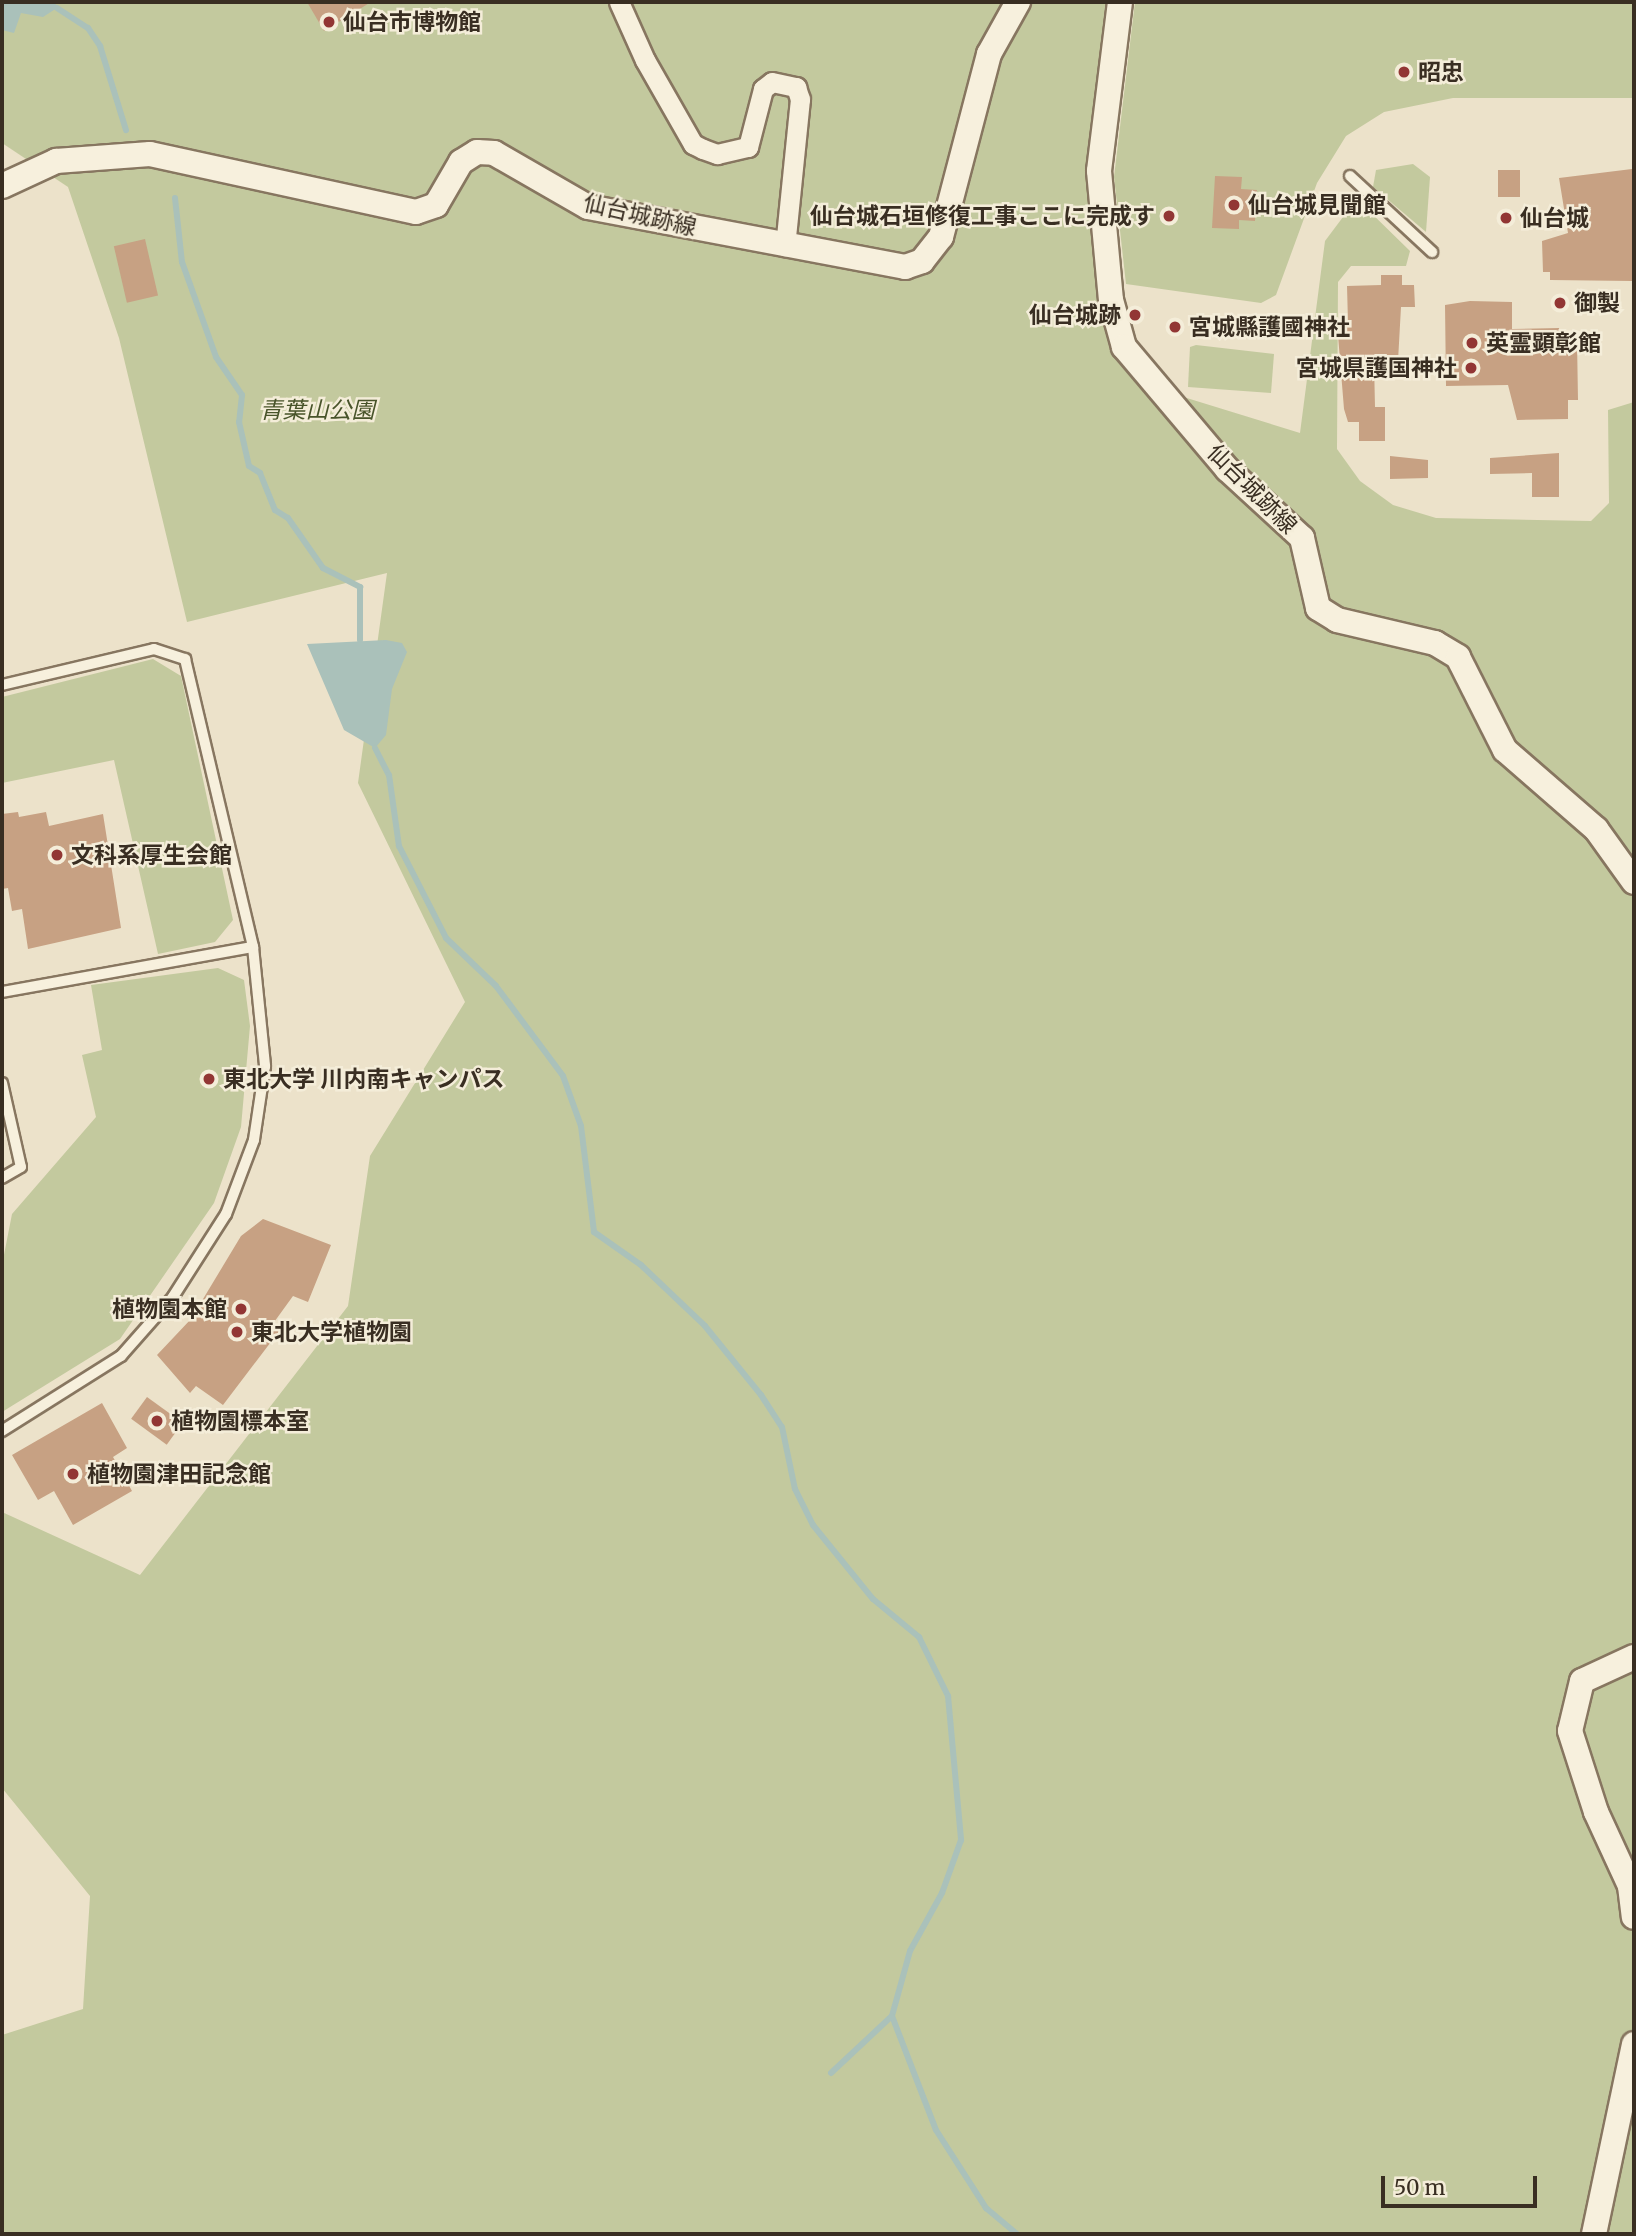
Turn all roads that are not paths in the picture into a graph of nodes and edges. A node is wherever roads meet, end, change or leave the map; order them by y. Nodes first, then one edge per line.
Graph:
1 (619, 2) edge
2 (1018, 2) edge
3 (1120, 2) edge
4 (1350, 176) dead end
5 (2, 186) edge
6 (785, 246) junction
7 (1432, 252) dead end
8 (2, 685) edge
9 (1634, 882) edge
10 (253, 947) junction
11 (2, 992) edge
12 (2, 1083) edge
13 (2, 1178) edge
14 (2, 1431) edge
15 (1634, 1657) edge
16 (1634, 1916) edge
17 (1634, 2044) edge
18 (1594, 2234) edge

1 - 6 street
2 - 6 street, 仙台城跡線
3 - 9 street, 仙台城跡線
4 - 7 lane
5 - 6 street, 仙台城跡線
8 - 10 lane
10 - 11 lane
10 - 14 lane
12 - 13 lane
15 - 16 street
17 - 18 street

